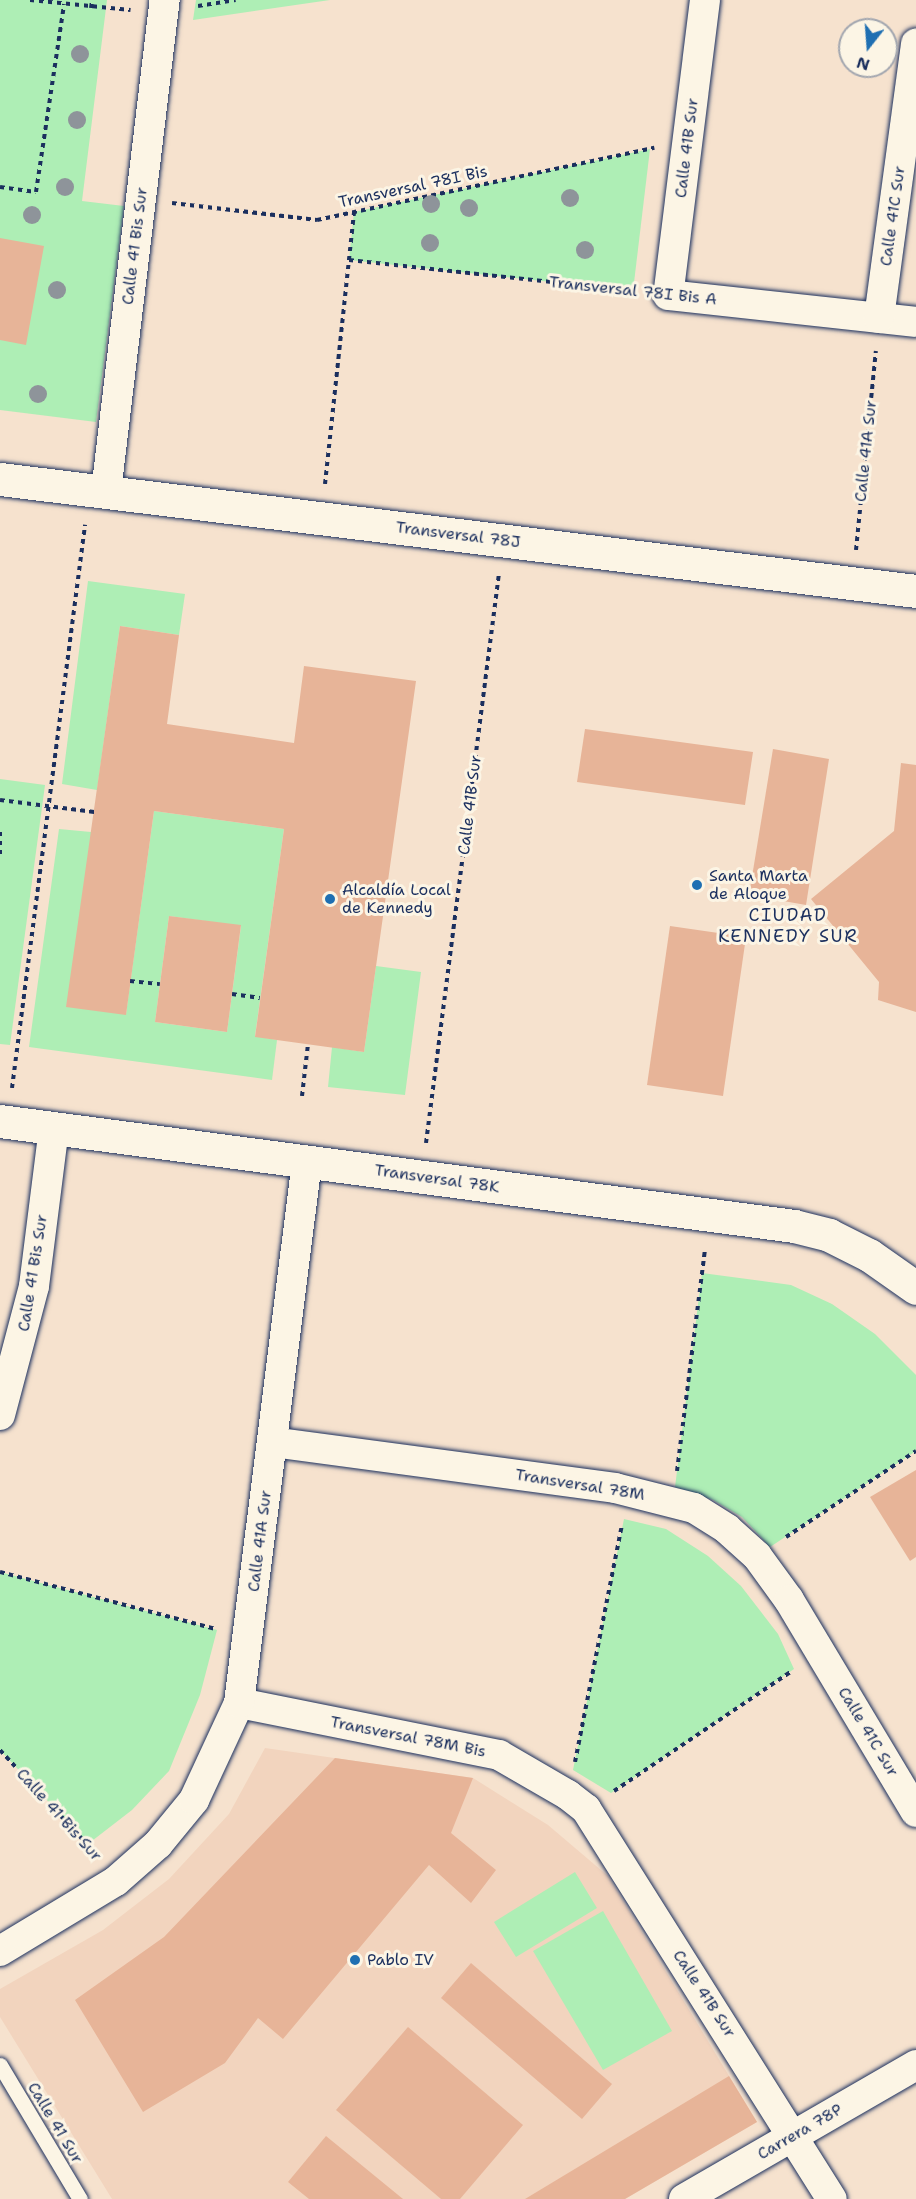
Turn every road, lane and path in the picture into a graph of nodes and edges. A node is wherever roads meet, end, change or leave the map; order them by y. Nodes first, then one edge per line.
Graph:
1 (30, 0) edge
2 (92, 0) edge
3 (165, 0) edge
4 (705, 0) edge
5 (64, 4) junction
6 (916, 43) edge
7 (687, 141) junction
8 (0, 187) edge
9 (141, 200) junction
10 (354, 212) junction
11 (349, 260) junction
12 (668, 295) junction
13 (879, 318) junction
14 (916, 322) edge
15 (0, 479) edge
16 (98, 491) junction
17 (321, 518) junction
18 (503, 540) junction
19 (852, 583) junction
20 (916, 591) edge
21 (0, 800) edge
22 (49, 806) junction
23 (94, 812) dead end
24 (0, 832) edge
25 (0, 856) edge
26 (130, 981) dead end
27 (160, 984) dead end
28 (232, 994) dead end
29 (260, 998) dead end
30 (308, 1044) dead end
31 (302, 1096) dead end
32 (4, 1121) edge
33 (54, 1128) junction
34 (307, 1161) junction
35 (422, 1177) junction
36 (709, 1215) junction
37 (916, 1288) edge
38 (0, 1415) edge
39 (272, 1442) junction
40 (916, 1451) edge
41 (629, 1491) junction
42 (674, 1502) junction
43 (757, 1556) junction
44 (0, 1572) edge
45 (248, 1637) junction
46 (819, 1652) junction
47 (239, 1703) junction
48 (0, 1750) edge
49 (577, 1802) junction
50 (916, 1812) edge
51 (116, 1881) junction
52 (0, 1951) edge
53 (0, 2065) edge
54 (916, 2065) edge
55 (795, 2135) junction
56 (80, 2199) edge
57 (684, 2199) edge
58 (832, 2199) edge

1 - 5 path
2 - 5 path
3 - 9 street, Calle 41 Bis Sur
4 - 7 street, Calle 41B Sur
5 - 8 path
6 - 13 street, Calle 41C Sur
7 - 10 path, Transversal 78I Bis
7 - 12 street, Calle 41B Sur
9 - 10 path, Transversal 78I Bis
9 - 16 street, Calle 41 Bis Sur
10 - 11 path
11 - 12 path, Transversal 78I Bis A
11 - 17 path
12 - 13 street, Transversal 78I Bis A
13 - 14 street, Transversal 78I Bis A
13 - 19 path, Calle 41A Sur
15 - 16 street, Transversal 78J
16 - 17 street, Transversal 78J
16 - 22 path
17 - 18 street, Transversal 78J
18 - 19 street, Transversal 78J
18 - 35 path, Calle 41B Sur
19 - 20 street, Transversal 78J
21 - 22 path
22 - 23 path
22 - 32 path
24 - 25 path
26 - 27 path
28 - 29 path
30 - 31 path
32 - 33 street, Transversal 78K
33 - 34 street, Transversal 78K
33 - 38 street, Calle 41 Bis Sur
34 - 35 street, Transversal 78K
34 - 39 street, Calle 41A Sur
35 - 36 street, Transversal 78K
36 - 37 street, Transversal 78K
36 - 42 path
39 - 41 street, Transversal 78M
39 - 45 street, Calle 41A Sur
40 - 43 path
41 - 42 street, Transversal 78M
41 - 49 path
42 - 43 street, Transversal 78M
43 - 46 street, Transversal 78M
44 - 45 path
45 - 47 street, Calle 41A Sur
46 - 49 path
46 - 50 street, Calle 41C Sur
47 - 49 street, Transversal 78M Bis
47 - 51 street, Calle 41A Sur
48 - 51 path, Calle 41 Bis Sur
49 - 55 street, Calle 41B Sur
51 - 52 street, Calle 41A Sur
53 - 56 lane, Calle 41 Sur
54 - 55 street, Carrera 78P
55 - 57 street, Carrera 78P
55 - 58 street, Calle 41B Sur

